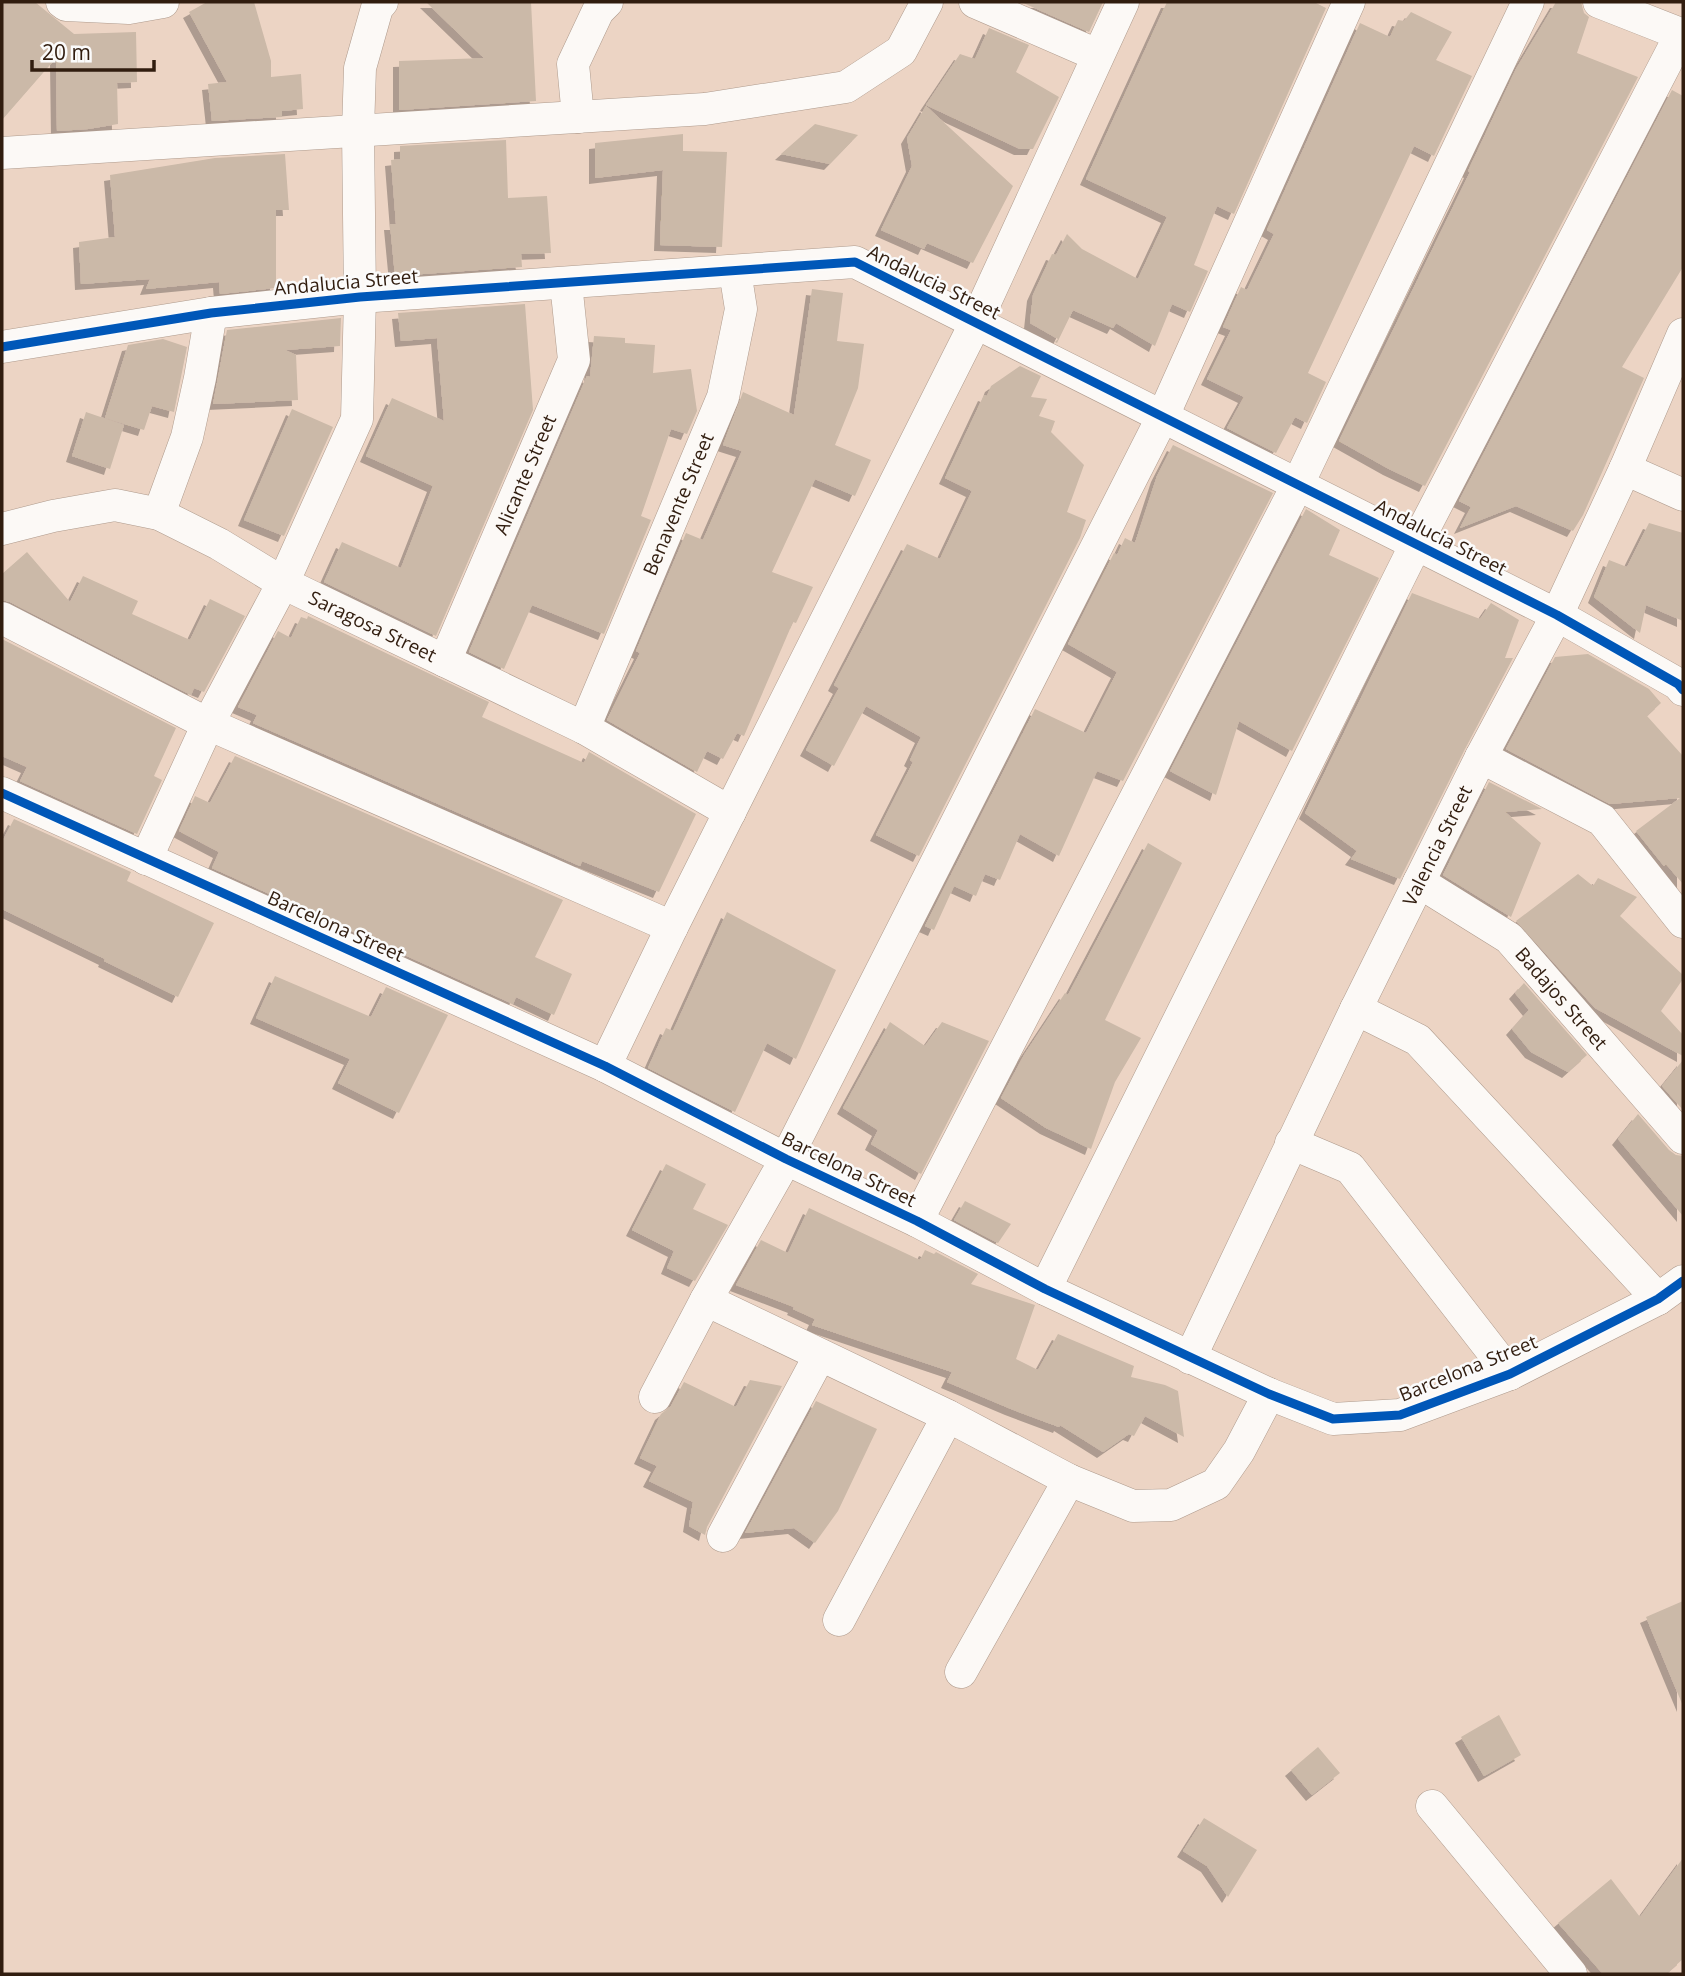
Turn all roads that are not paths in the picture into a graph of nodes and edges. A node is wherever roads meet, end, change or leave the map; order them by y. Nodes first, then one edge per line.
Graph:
1 (62, 2) edge
2 (163, 2) edge
3 (382, 2) edge
4 (607, 2) edge
5 (927, 2) edge
6 (975, 2) edge
7 (1123, 2) edge
8 (1349, 2) edge
9 (1528, 2) edge
10 (1600, 2) edge
11 (1682, 35) edge
12 (1097, 55) junction
13 (578, 117) junction
14 (358, 130) junction
15 (2, 153) edge
16 (735, 271) junction
17 (565, 283) junction
18 (360, 298) junction
19 (211, 313) junction
20 (976, 321) junction
21 (2, 347) edge
22 (1681, 347) edge
23 (1163, 416) junction
24 (1625, 469) junction
25 (1298, 484) junction
26 (1683, 495) edge
27 (159, 514) junction
28 (2, 530) edge
29 (1416, 544) junction
30 (284, 583) junction
31 (1558, 615) junction
32 (2, 618) edge
33 (445, 660) junction
34 (1683, 690) edge
35 (208, 724) junction
36 (584, 728) junction
37 (1481, 757) junction
38 (2, 793) edge
39 (730, 811) junction
40 (146, 859) junction
41 (1419, 883) junction
42 (1683, 922) edge
43 (672, 927) junction
44 (1356, 1009) junction
45 (605, 1066) junction
46 (1683, 1138) edge
47 (1291, 1143) junction
48 (786, 1159) junction
49 (917, 1221) junction
50 (1045, 1289) junction
51 (1671, 1290) edge
52 (706, 1300) junction
53 (820, 1355) junction
54 (1191, 1358) junction
55 (1510, 1374) junction
56 (1269, 1394) junction
57 (654, 1397) dead end
58 (948, 1416) junction
59 (1069, 1480) junction
60 (723, 1536) dead end
61 (839, 1620) dead end
62 (961, 1672) dead end
63 (1432, 1805) dead end
64 (1571, 1974) edge

1 - 2 street
3 - 14 street
4 - 13 street
5 - 13 street
6 - 12 street
7 - 12 street
8 - 23 street
9 - 25 street
10 - 11 street
11 - 29 street
12 - 20 street
13 - 14 street
14 - 15 street
14 - 18 street
16 - 17 street, Andalucia Street
16 - 20 street, Andalucia Street
16 - 36 street, Benavente Street
17 - 18 street, Andalucia Street
17 - 33 street, Alicante Street
18 - 19 street, Andalucia Street
18 - 30 street
19 - 21 street, Andalucia Street
19 - 27 street
20 - 23 street, Andalucia Street
20 - 39 street
22 - 24 street, Valencia Street
23 - 25 street, Andalucia Street
23 - 48 street
24 - 26 street
24 - 31 street, Valencia Street
25 - 29 street, Andalucia Street
25 - 49 street
27 - 28 street, Saragosa Street
27 - 30 street, Saragosa Street
29 - 31 street, Andalucia Street
29 - 50 street
30 - 33 street, Saragosa Street
30 - 35 street
31 - 34 street, Andalucia Street
31 - 37 street, Valencia Street
32 - 35 street
33 - 36 street, Saragosa Street
35 - 40 street
35 - 43 street
36 - 39 street, Saragosa Street
37 - 41 street, Valencia Street
37 - 42 street
38 - 40 street, Barcelona Street
39 - 43 street
40 - 45 street, Barcelona Street
41 - 44 street, Valencia Street
41 - 46 street, Badajos Street
43 - 45 street
44 - 47 street, Valencia Street
44 - 51 street
45 - 48 street, Barcelona Street
47 - 54 street, Valencia Street
47 - 55 street
48 - 49 street, Barcelona Street
48 - 52 street
49 - 50 street, Barcelona Street
50 - 54 street, Barcelona Street
51 - 55 street, Barcelona Street
52 - 53 street
52 - 57 street
53 - 58 street
53 - 60 street
54 - 56 street, Barcelona Street
55 - 56 street, Barcelona Street
56 - 59 street
58 - 59 street
58 - 61 street
59 - 62 street
63 - 64 street

